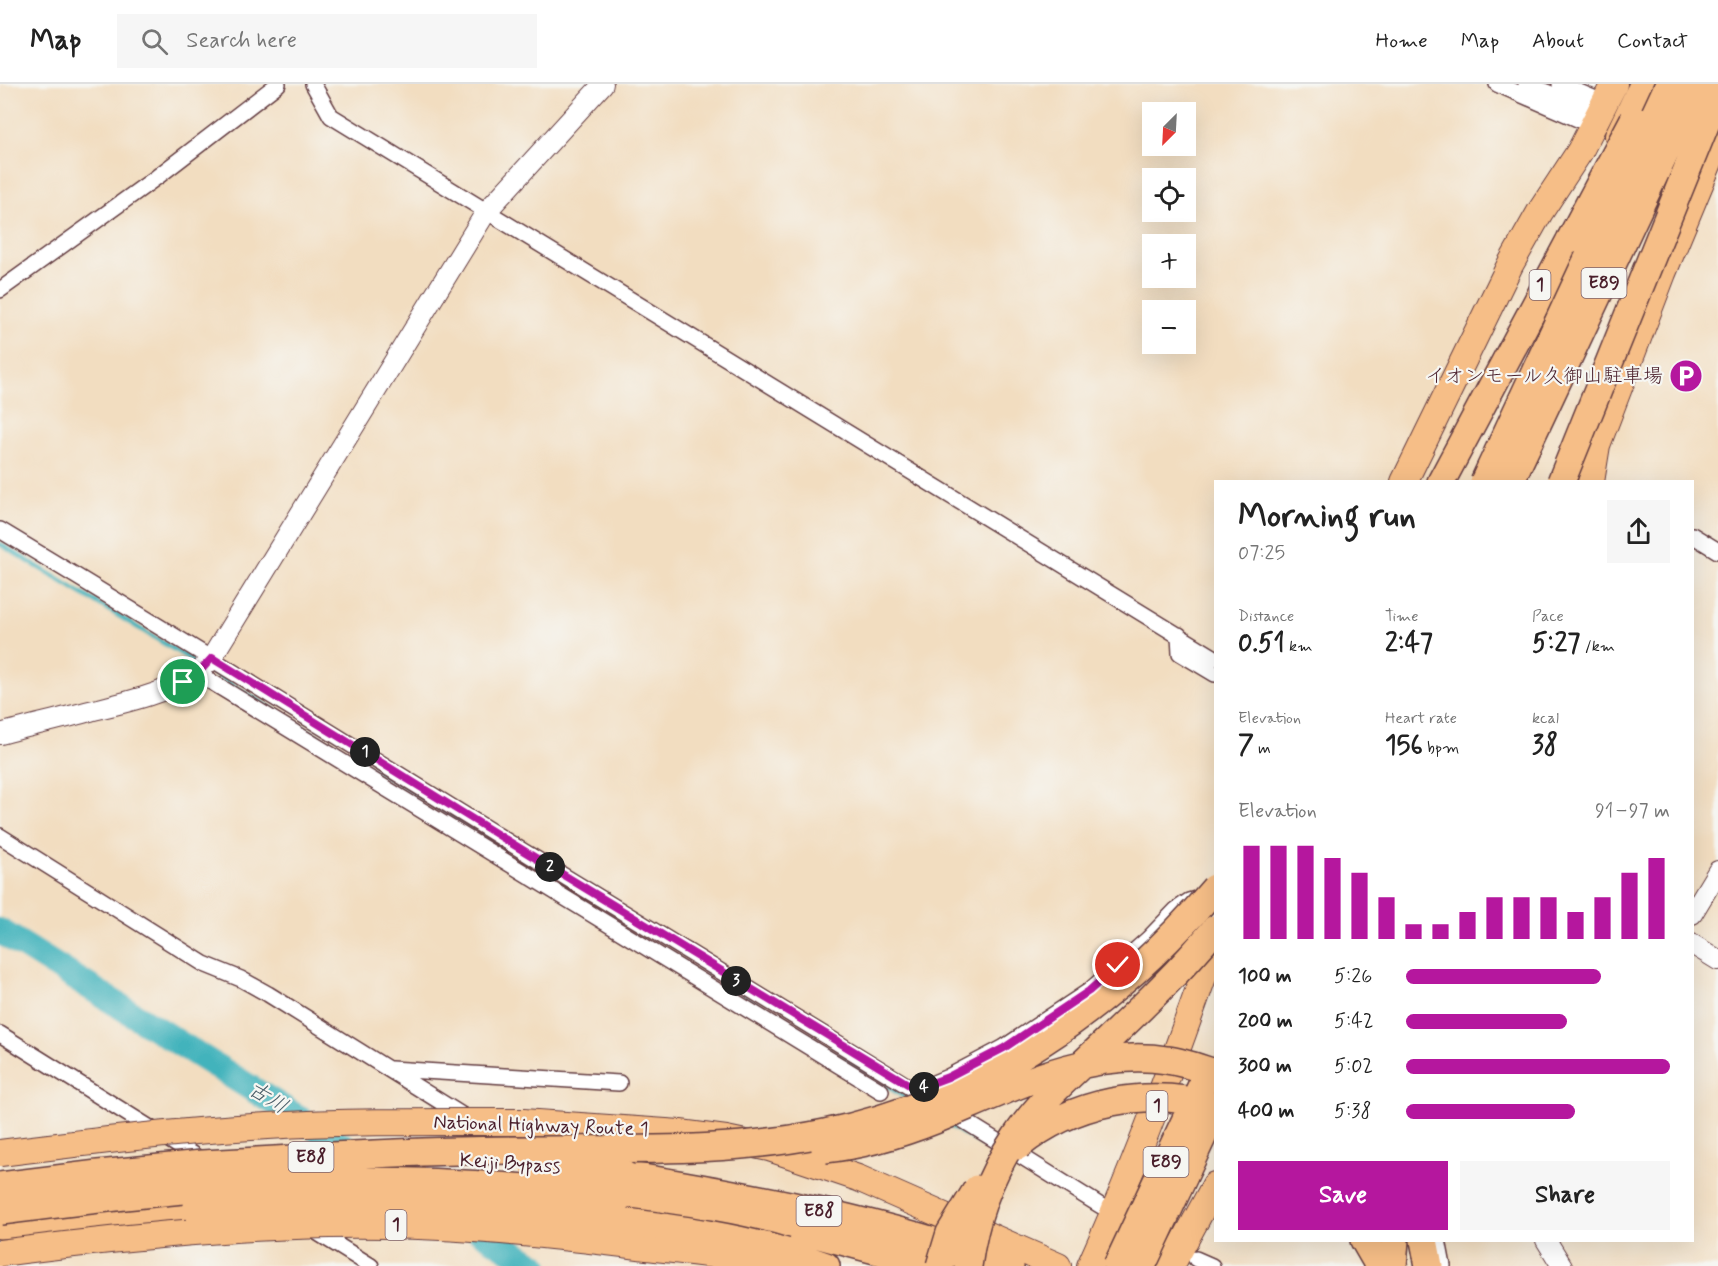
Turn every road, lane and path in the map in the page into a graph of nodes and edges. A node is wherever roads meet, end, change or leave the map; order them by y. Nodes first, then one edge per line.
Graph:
1 (278, 84) edge
2 (312, 84) edge
3 (603, 84) edge
4 (1497, 84) edge
5 (1526, 84) edge
6 (1560, 84) edge
7 (1643, 84) edge
8 (1651, 84) edge
9 (1669, 84) edge
10 (1710, 88) edge
11 (1599, 105) edge
12 (1717, 149) edge
13 (1711, 177) edge
14 (486, 212) junction
15 (1664, 230) junction
16 (1570, 240) junction
17 (0, 290) edge
18 (1405, 480) edge
19 (1431, 480) edge
20 (1442, 480) edge
21 (1460, 480) edge
22 (1485, 480) edge
23 (1511, 480) edge
24 (1543, 480) edge
25 (1562, 480) edge
26 (1562, 480) edge
27 (1591, 480) edge
28 (0, 530) edge
29 (1694, 536) edge
30 (1718, 551) edge
31 (1179, 635) junction
32 (1214, 657) edge
33 (204, 666) junction
34 (1214, 673) edge
35 (0, 734) edge
36 (430, 793) junction
37 (420, 809) junction
38 (0, 836) edge
39 (1718, 871) edge
40 (1214, 889) edge
41 (1214, 894) edge
42 (1694, 911) edge
43 (642, 923) junction
44 (1214, 930) edge
45 (632, 939) junction
46 (1694, 945) edge
47 (1214, 946) edge
48 (1718, 960) edge
49 (0, 1034) edge
50 (856, 1054) junction
51 (1214, 1059) edge
52 (388, 1068) junction
53 (846, 1070) junction
54 (1214, 1073) edge
55 (619, 1083) dead end
56 (916, 1089) junction
57 (881, 1091) dead end
58 (1214, 1108) edge
59 (1214, 1110) edge
60 (1214, 1125) edge
61 (665, 1150) junction
62 (0, 1153) edge
63 (313, 1157) junction
64 (0, 1186) edge
65 (1214, 1187) edge
66 (1101, 1206) dead end
67 (0, 1211) edge
68 (547, 1213) junction
69 (0, 1225) edge
70 (1353, 1242) edge
71 (1365, 1242) edge
72 (1395, 1242) edge
73 (1424, 1242) edge
74 (1438, 1242) edge
75 (1547, 1242) edge
76 (0, 1253) edge
77 (1196, 1259) dead end
78 (371, 1266) edge
79 (700, 1266) edge
80 (754, 1266) edge
81 (792, 1266) edge
82 (826, 1266) edge
83 (934, 1266) edge
84 (940, 1266) edge
85 (968, 1266) edge
86 (1010, 1266) edge
87 (1058, 1266) edge
88 (1090, 1266) edge
89 (1117, 1266) edge
90 (1130, 1266) edge
91 (1142, 1266) edge
92 (1171, 1266) edge
93 (1212, 1266) edge
94 (1355, 1266) edge
95 (1379, 1266) edge
96 (1393, 1266) edge
97 (1429, 1266) edge
98 (1443, 1266) edge
99 (1562, 1266) edge

1 - 17 street
2 - 14 street
3 - 14 street
4 - 11 street
5 - 11 street
6 - 11 street
7 - 19 highway, 1
8 - 16 highway, bridge
9 - 22 highway, E89, bridge
10 - 12 highway
10 - 15 highway, bridge
10 - 23 highway, E89, bridge
10 - 25 highway
11 - 18 highway
12 - 13 highway
13 - 27 highway
14 - 31 street
14 - 33 street
15 - 24 highway, bridge
15 - 26 highway, bridge
16 - 20 highway
16 - 21 highway
28 - 33 street
29 - 30 street
31 - 32 street
31 - 34 street
33 - 35 street
33 - 36 street
33 - 37 street
36 - 37 street
36 - 43 street
37 - 45 street
38 - 52 street
39 - 42 street
40 - 61 highway, bridge
41 - 56 street
43 - 45 street
43 - 50 street
44 - 85 highway, bridge
45 - 53 street
46 - 48 street
47 - 88 highway, 1
49 - 78 street
50 - 53 street
50 - 56 street
51 - 89 highway, E89, bridge
52 - 55 street
52 - 79 street
53 - 57 street
54 - 61 highway, bridge
56 - 66 street
58 - 84 highway, bridge
59 - 91 highway, E89, bridge
60 - 90 highway
61 - 63 highway, bridge
62 - 87 highway, National Highway Route 1, bridge
63 - 64 highway, Keiji Bypass / E88, bridge
63 - 86 highway, Keiji Bypass / E88, bridge
65 - 92 highway
67 - 83 highway, Keiji Bypass / E88, bridge
68 - 69 highway, bridge
68 - 80 highway, bridge
68 - 82 highway, bridge
70 - 94 highway
71 - 95 highway
72 - 96 highway
73 - 97 highway
74 - 98 street
75 - 99 street
76 - 81 highway, 1, bridge
77 - 93 street

